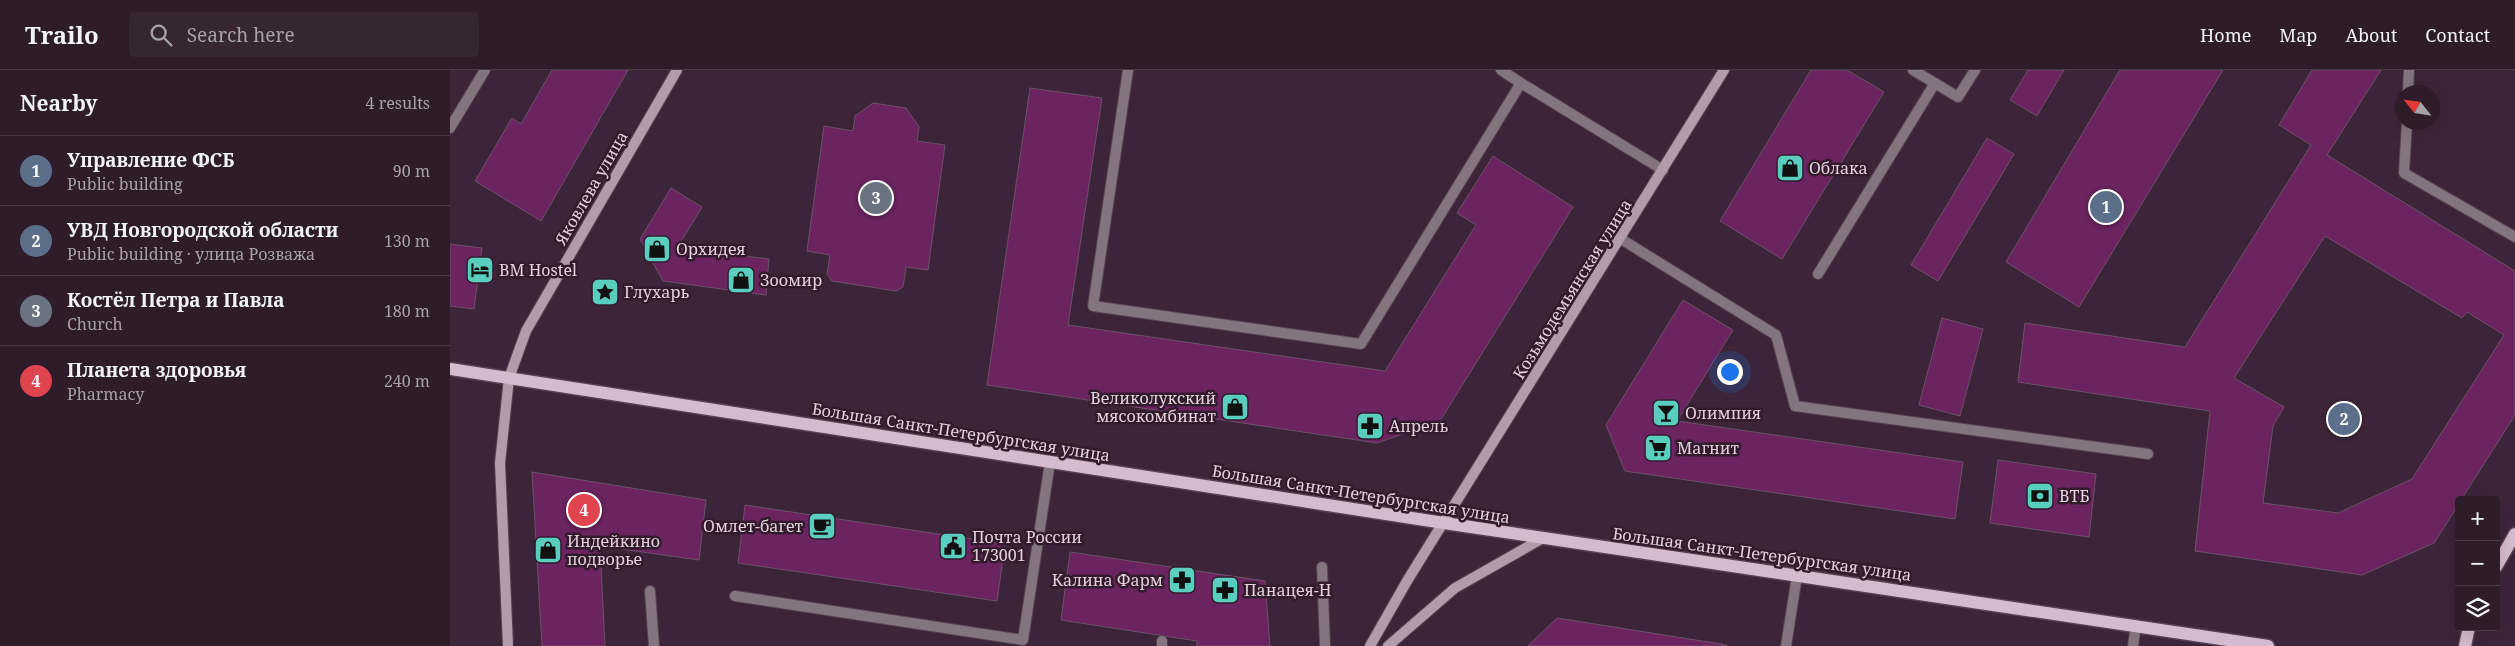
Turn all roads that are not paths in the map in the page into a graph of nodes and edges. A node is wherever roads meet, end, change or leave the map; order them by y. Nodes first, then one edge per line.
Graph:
1 (485, 70) edge
2 (677, 70) edge
3 (1128, 70) edge
4 (1501, 70) edge
5 (1724, 70) edge
6 (1913, 70) edge
7 (1975, 70) edge
8 (2409, 70) edge
9 (1521, 82) junction
10 (1935, 83) junction
11 (2408, 85) edge
12 (450, 128) edge
13 (2407, 130) edge
14 (1663, 170) junction
15 (2515, 237) edge
16 (1621, 238) junction
17 (1818, 274) dead end
18 (450, 369) edge
19 (509, 378) junction
20 (2148, 454) dead end
21 (1050, 462) junction
22 (1444, 523) junction
23 (2515, 534) edge
24 (1543, 538) junction
25 (2500, 560) edge
26 (1322, 568) dead end
27 (1797, 576) junction
28 (650, 591) dead end
29 (735, 596) dead end
30 (2136, 625) junction
31 (2468, 631) edge
32 (508, 646) edge
33 (654, 646) edge
34 (1325, 646) edge
35 (1370, 646) edge
36 (1388, 646) edge
37 (1786, 646) edge
38 (2133, 646) edge
39 (2268, 646) edge
40 (2465, 646) edge

1 - 12 lane
2 - 19 street, Яковлева улица
3 - 9 lane
4 - 9 lane
5 - 14 street, Козьмодемьянская улица
6 - 10 lane
7 - 10 lane
8 - 11 lane
9 - 14 lane
10 - 17 lane
13 - 15 lane
14 - 16 street, Козьмодемьянская улица
16 - 20 lane
16 - 22 street, Козьмодемьянская улица
18 - 19 main road, Большая Санкт-Петербургская улица
19 - 21 main road, Большая Санкт-Петербургская улица
19 - 32 street, Яковлева улица
21 - 22 main road, Большая Санкт-Петербургская улица
21 - 29 lane
22 - 24 main road, Большая Санкт-Петербургская улица
22 - 35 street, Козьмодемьянская улица
23 - 25 main road
24 - 27 main road, Большая Санкт-Петербургская улица
24 - 36 street
26 - 34 lane
27 - 30 main road, Большая Санкт-Петербургская улица
27 - 37 lane
28 - 33 lane
30 - 38 lane
30 - 39 main road, Большая Санкт-Петербургская улица
31 - 40 main road

